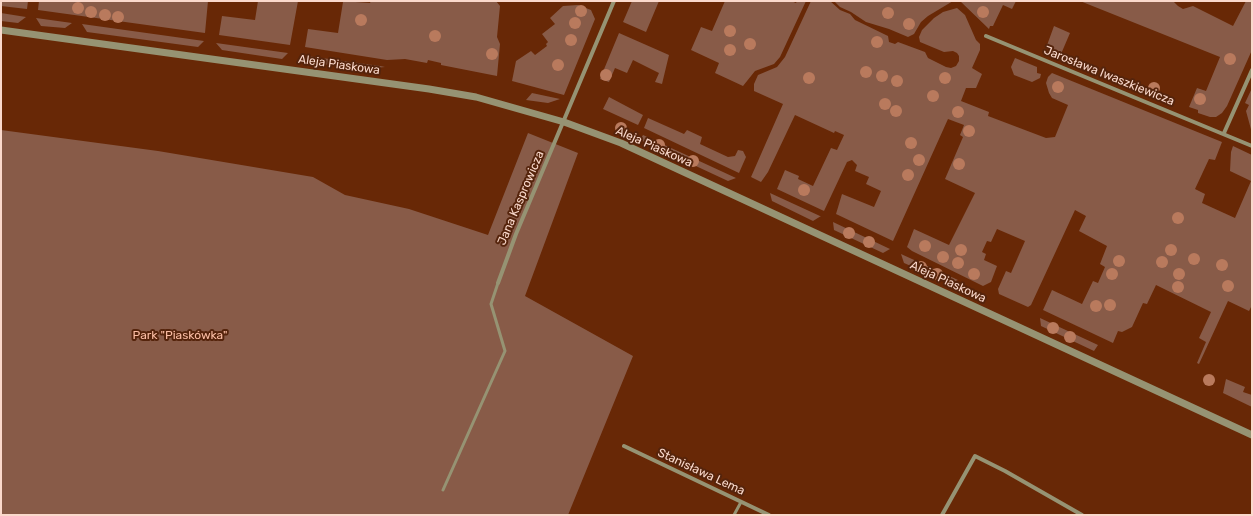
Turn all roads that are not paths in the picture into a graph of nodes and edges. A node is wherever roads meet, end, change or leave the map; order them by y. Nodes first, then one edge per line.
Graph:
1 (614, 1) edge
2 (1, 30) edge
3 (986, 36) dead end
4 (1252, 70) edge
5 (564, 122) junction
6 (1224, 133) junction
7 (1252, 146) edge
8 (498, 283) joint
9 (1252, 434) edge
10 (624, 446) dead end
11 (443, 490) dead end
12 (741, 502) junction
13 (734, 515) edge
14 (769, 515) edge
15 (942, 515) edge
16 (1082, 515) edge

1 - 5 street, Jana Kasprowicza
2 - 5 street, Aleja Piaskowa
3 - 6 street, Jarosława Iwaszkiewicza
4 - 6 street
5 - 8 street, Jana Kasprowicza
5 - 9 street, Aleja Piaskowa
6 - 7 street, Jarosława Iwaszkiewicza
8 - 11 lane
10 - 12 street, Stanisława Lema
12 - 13 lane
12 - 14 street, Stanisława Lema
15 - 16 street

